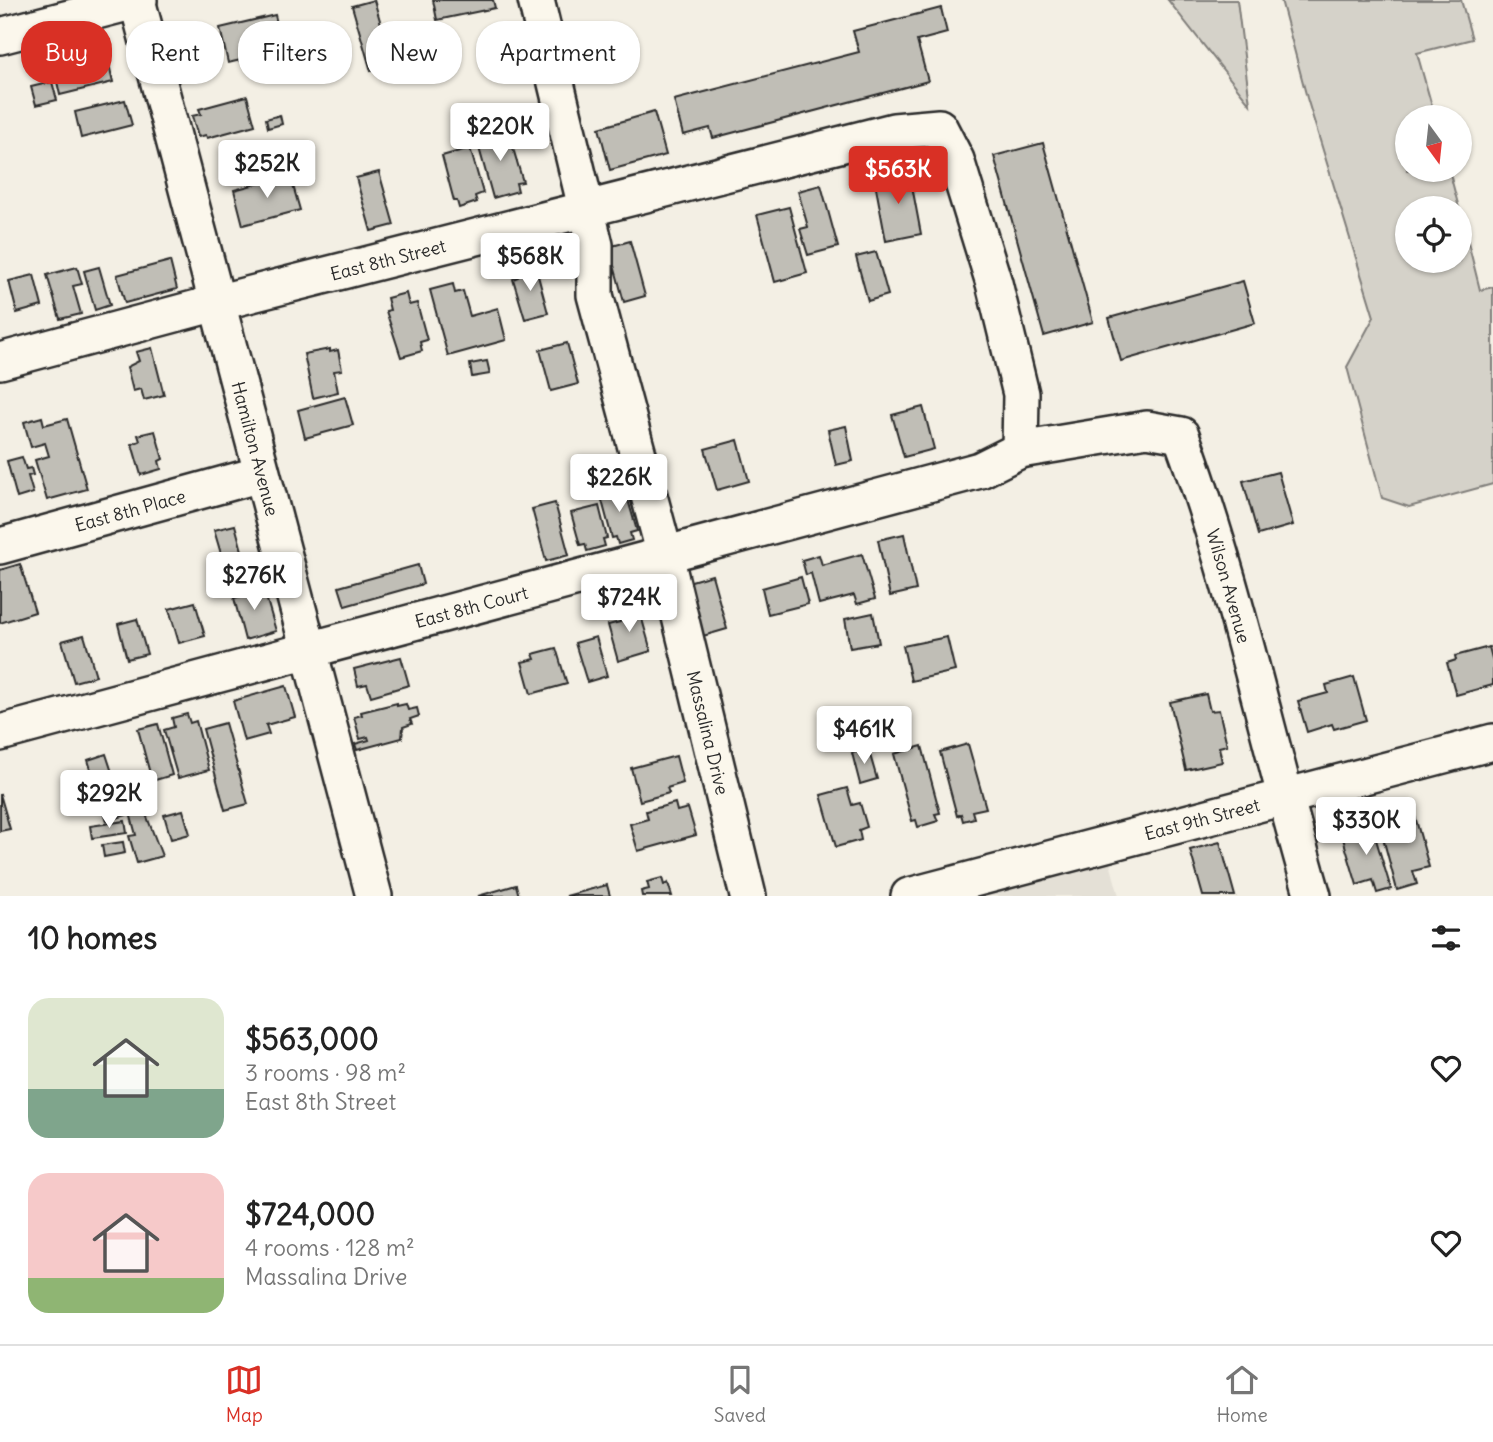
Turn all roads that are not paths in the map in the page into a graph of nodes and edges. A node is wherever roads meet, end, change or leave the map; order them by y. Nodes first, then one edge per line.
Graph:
1 (138, 0) edge
2 (536, 0) edge
3 (0, 36) edge
4 (587, 207) junction
5 (216, 303) junction
6 (0, 360) edge
7 (1020, 450) junction
8 (261, 474) junction
9 (0, 546) edge
10 (665, 555) junction
11 (309, 652) junction
12 (0, 733) edge
13 (1493, 742) edge
14 (1284, 798) junction
15 (981, 887) edge
16 (374, 896) edge
17 (748, 896) edge
18 (909, 896) edge
19 (1313, 896) edge

1 - 3 street
1 - 5 street, Hamilton Avenue
2 - 4 street, Massalina Drive
4 - 5 street, East 8th Street
4 - 7 street, East 8th Street
4 - 10 street, Massalina Drive
5 - 6 street, East 8th Street
5 - 8 street, Hamilton Avenue
7 - 10 street, East 8th Court
7 - 14 street, Wilson Avenue
8 - 9 street, East 8th Place
8 - 11 street, Hamilton Avenue
10 - 11 street, East 8th Court
10 - 17 street, Massalina Drive
11 - 12 street, East 8th Court
11 - 16 street, Hamilton Avenue
13 - 14 street, East 9th Street
14 - 15 street, East 9th Street
14 - 19 street, Wilson Avenue
15 - 18 street, East 9th Street

